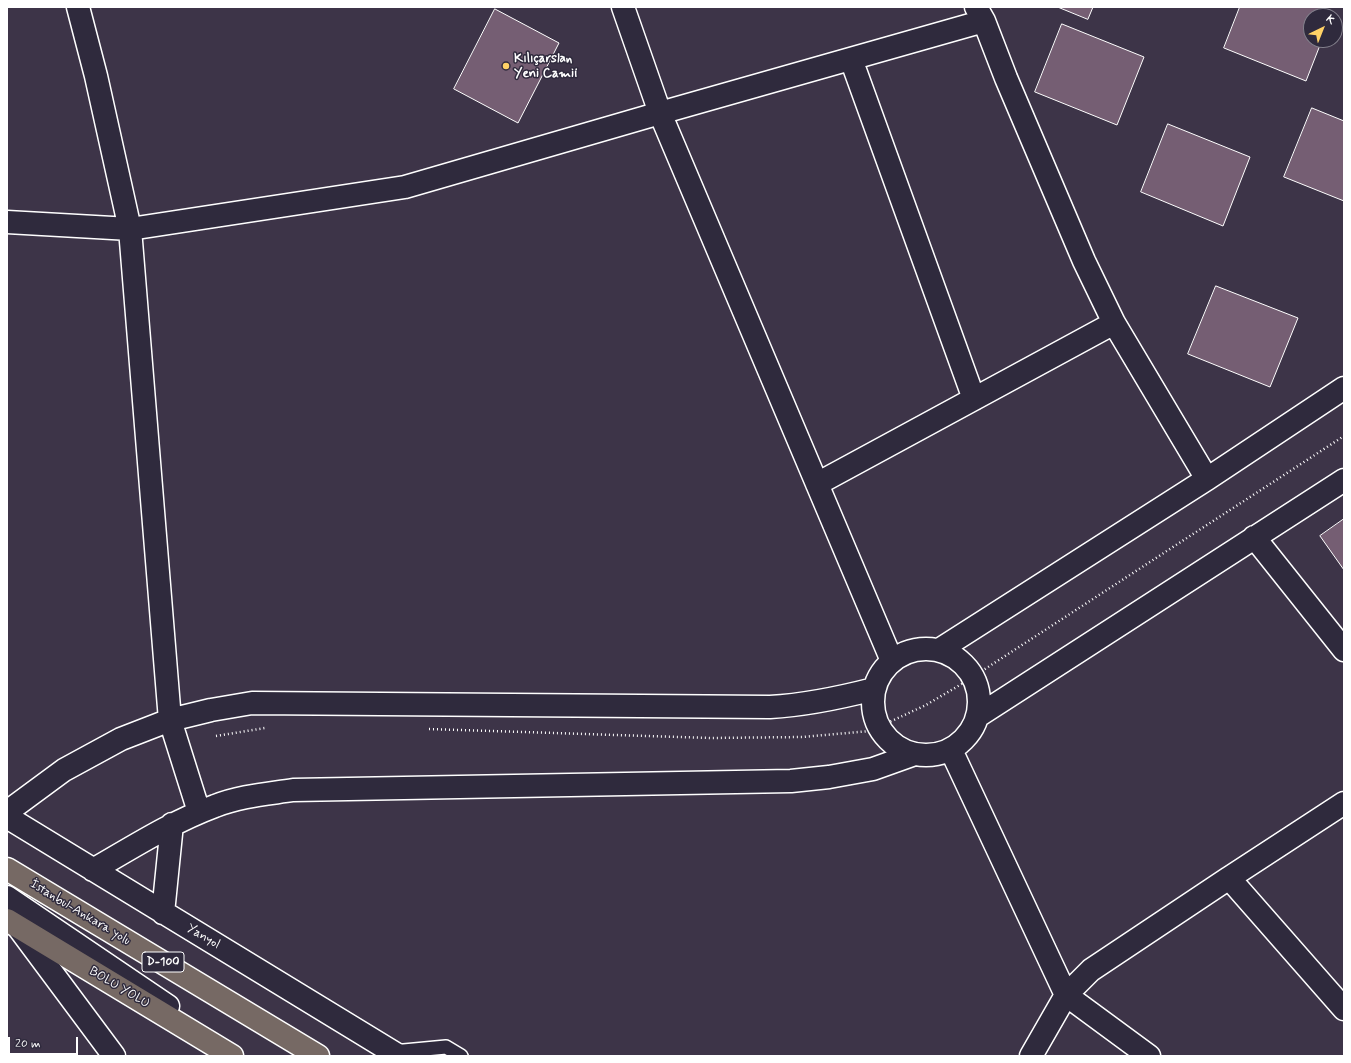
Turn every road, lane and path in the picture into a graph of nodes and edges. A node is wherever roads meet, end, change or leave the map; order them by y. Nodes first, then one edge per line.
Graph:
1 (78, 7) edge
2 (623, 7) edge
3 (980, 14) edge
4 (851, 59) junction
5 (660, 113) junction
6 (7, 222) edge
7 (130, 229) junction
8 (1114, 323) junction
9 (1344, 388) edge
10 (974, 398) junction
11 (1344, 436) edge
12 (1208, 479) junction
13 (1344, 480) edge
14 (817, 484) junction
15 (1254, 537) junction
16 (940, 650) junction
17 (1344, 650) edge
18 (892, 661) junction
19 (974, 677) junction
20 (874, 689) junction
21 (978, 716) junction
22 (170, 720) junction
23 (268, 727) dead end
24 (879, 727) junction
25 (427, 729) dead end
26 (216, 736) dead end
27 (951, 750) junction
28 (914, 754) junction
29 (1344, 803) edge
30 (7, 812) edge
31 (199, 812) junction
32 (7, 817) edge
33 (172, 824) junction
34 (7, 869) edge
35 (93, 870) junction
36 (1229, 878) junction
37 (7, 897) edge
38 (7, 911) edge
39 (163, 913) junction
40 (7, 920) edge
41 (1066, 995) junction
42 (1344, 1009) edge
43 (396, 1054) edge
44 (114, 1056) edge
45 (232, 1056) edge
46 (241, 1056) edge
47 (318, 1056) edge
48 (461, 1056) edge
49 (1031, 1056) edge
50 (1149, 1056) edge

1 - 7 street
2 - 5 street
3 - 4 street
3 - 8 street
4 - 5 street
4 - 10 street
5 - 7 street
5 - 14 street
6 - 7 street
7 - 22 street
8 - 10 street
8 - 12 street
9 - 12 street
10 - 14 street
11 - 19 path
12 - 16 street
13 - 15 street
14 - 18 street
15 - 17 street
15 - 21 street
16 - 18 street
16 - 19 street
18 - 20 street
19 - 21 street
19 - 24 path
20 - 22 street
20 - 24 street
21 - 27 street
22 - 30 street
22 - 31 street
23 - 26 path
24 - 25 path
24 - 28 street
27 - 28 street
27 - 41 street
28 - 31 street
29 - 36 street
31 - 33 street
32 - 35 street, Yanyol
33 - 35 street
33 - 39 street
34 - 47 highway, İstanbul-Ankara yolu / D-100
35 - 39 street, Yanyol
36 - 41 street
36 - 42 street
37 - 46 street
38 - 44 street
39 - 43 street, Yanyol
40 - 45 highway, BOLU YOLU
41 - 49 street
41 - 50 street
43 - 48 lane

